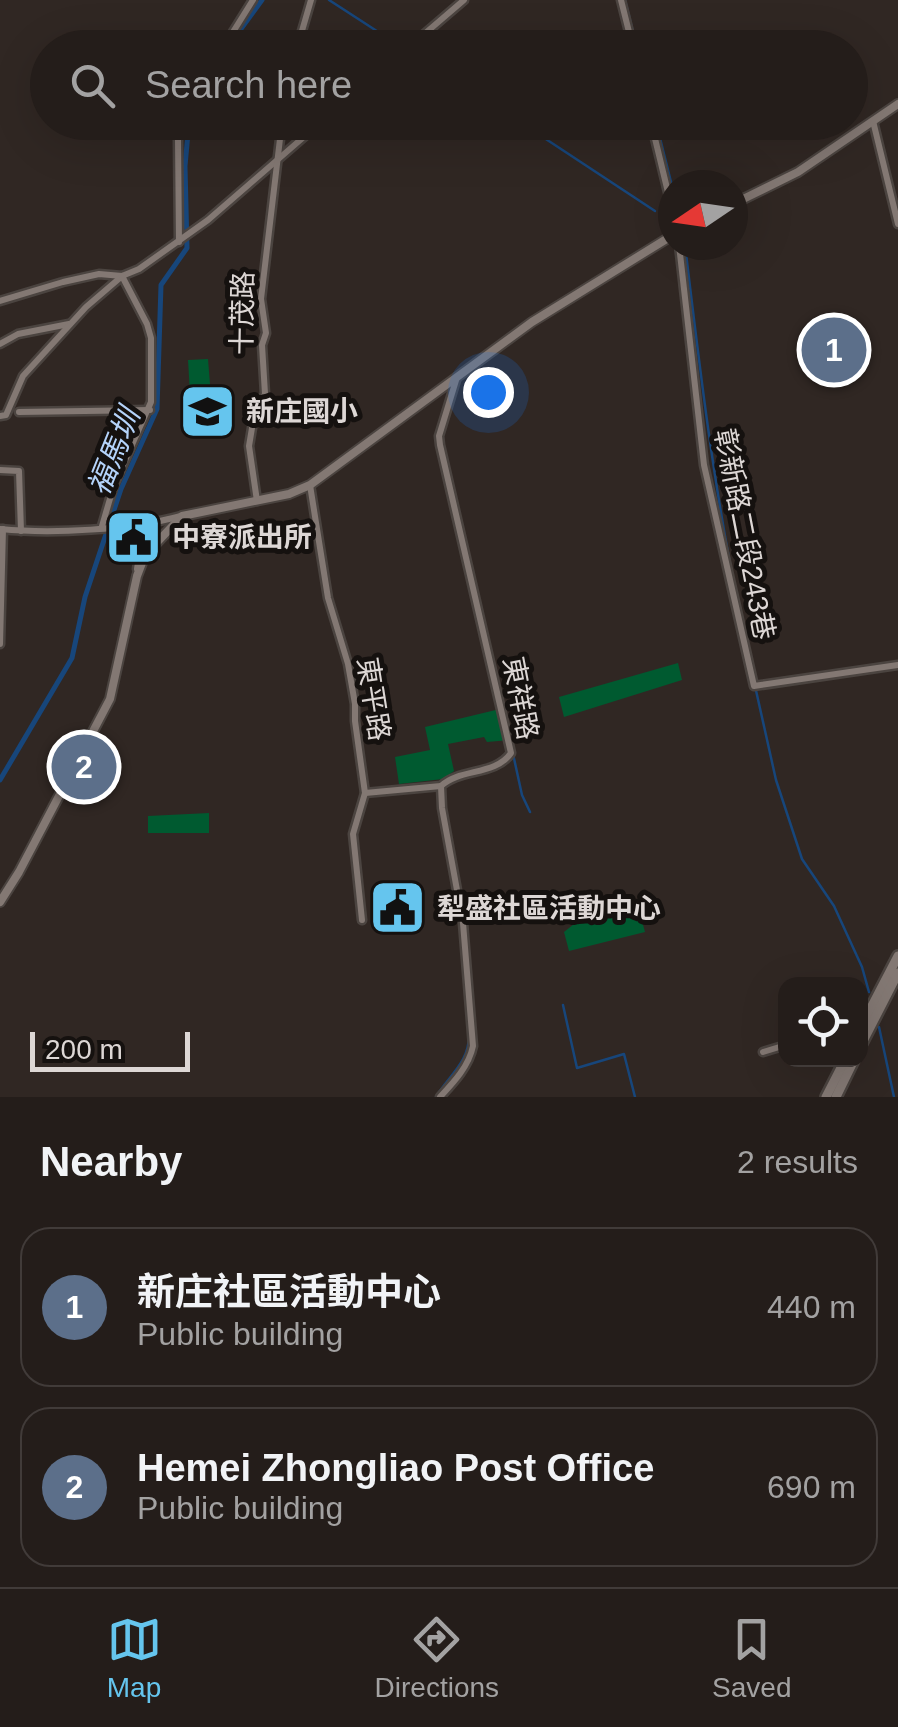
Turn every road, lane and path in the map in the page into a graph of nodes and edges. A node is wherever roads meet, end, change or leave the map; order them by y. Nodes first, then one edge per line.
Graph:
1 (253, 0) edge
2 (311, 0) edge
3 (464, 0) edge
4 (621, 0) edge
5 (234, 30) edge
6 (302, 30) edge
7 (429, 30) edge
8 (628, 30) edge
9 (898, 104) edge
10 (873, 121) junction
11 (868, 124) edge
12 (178, 140) edge
13 (280, 140) edge
14 (300, 140) edge
15 (655, 140) edge
16 (845, 140) edge
17 (279, 158) junction
18 (663, 170) edge
19 (748, 197) edge
20 (898, 224) edge
21 (179, 243) junction
22 (658, 243) edge
23 (682, 260) edge
24 (122, 276) junction
25 (0, 301) edge
26 (70, 324) junction
27 (0, 344) edge
28 (458, 376) junction
29 (150, 410) junction
30 (20, 412) dead end
31 (0, 416) edge
32 (0, 470) edge
33 (310, 485) junction
34 (257, 501) junction
35 (182, 516) junction
36 (144, 524) junction
37 (104, 526) junction
38 (1, 529) edge
39 (21, 531) junction
40 (136, 576) junction
41 (0, 644) edge
42 (898, 665) edge
43 (441, 786) junction
44 (365, 793) junction
45 (0, 902) edge
46 (362, 920) dead end
47 (898, 956) edge
48 (898, 973) edge
49 (871, 1017) junction
50 (868, 1020) edge
51 (868, 1025) edge
52 (778, 1048) edge
53 (764, 1052) dead end
54 (841, 1067) edge
55 (851, 1067) edge
56 (440, 1097) edge
57 (826, 1097) edge
58 (836, 1097) edge

1 - 5 street
2 - 6 street
3 - 7 street
4 - 8 street
9 - 10 street
10 - 11 street
10 - 20 street
12 - 21 street
13 - 17 street, 十茂路
14 - 17 street
15 - 18 street
16 - 19 street
17 - 21 street
17 - 34 street, 十茂路
21 - 24 street
22 - 28 street
23 - 42 street, 彰新路二段243巷
24 - 25 street
24 - 26 street
24 - 29 street
26 - 27 street
26 - 31 street
28 - 33 street
28 - 43 street, 東祥路
29 - 30 street
29 - 37 street
32 - 39 street
33 - 34 street
33 - 44 street, 東平路
34 - 35 street
35 - 36 street
35 - 40 street
36 - 37 street
36 - 40 street
37 - 39 street
38 - 39 street
38 - 41 street
40 - 45 street
43 - 44 street
43 - 56 street
44 - 46 street, 東平路
47 - 49 main road
48 - 49 main road
49 - 50 main road
49 - 51 main road
52 - 53 street
54 - 57 main road
55 - 58 main road

